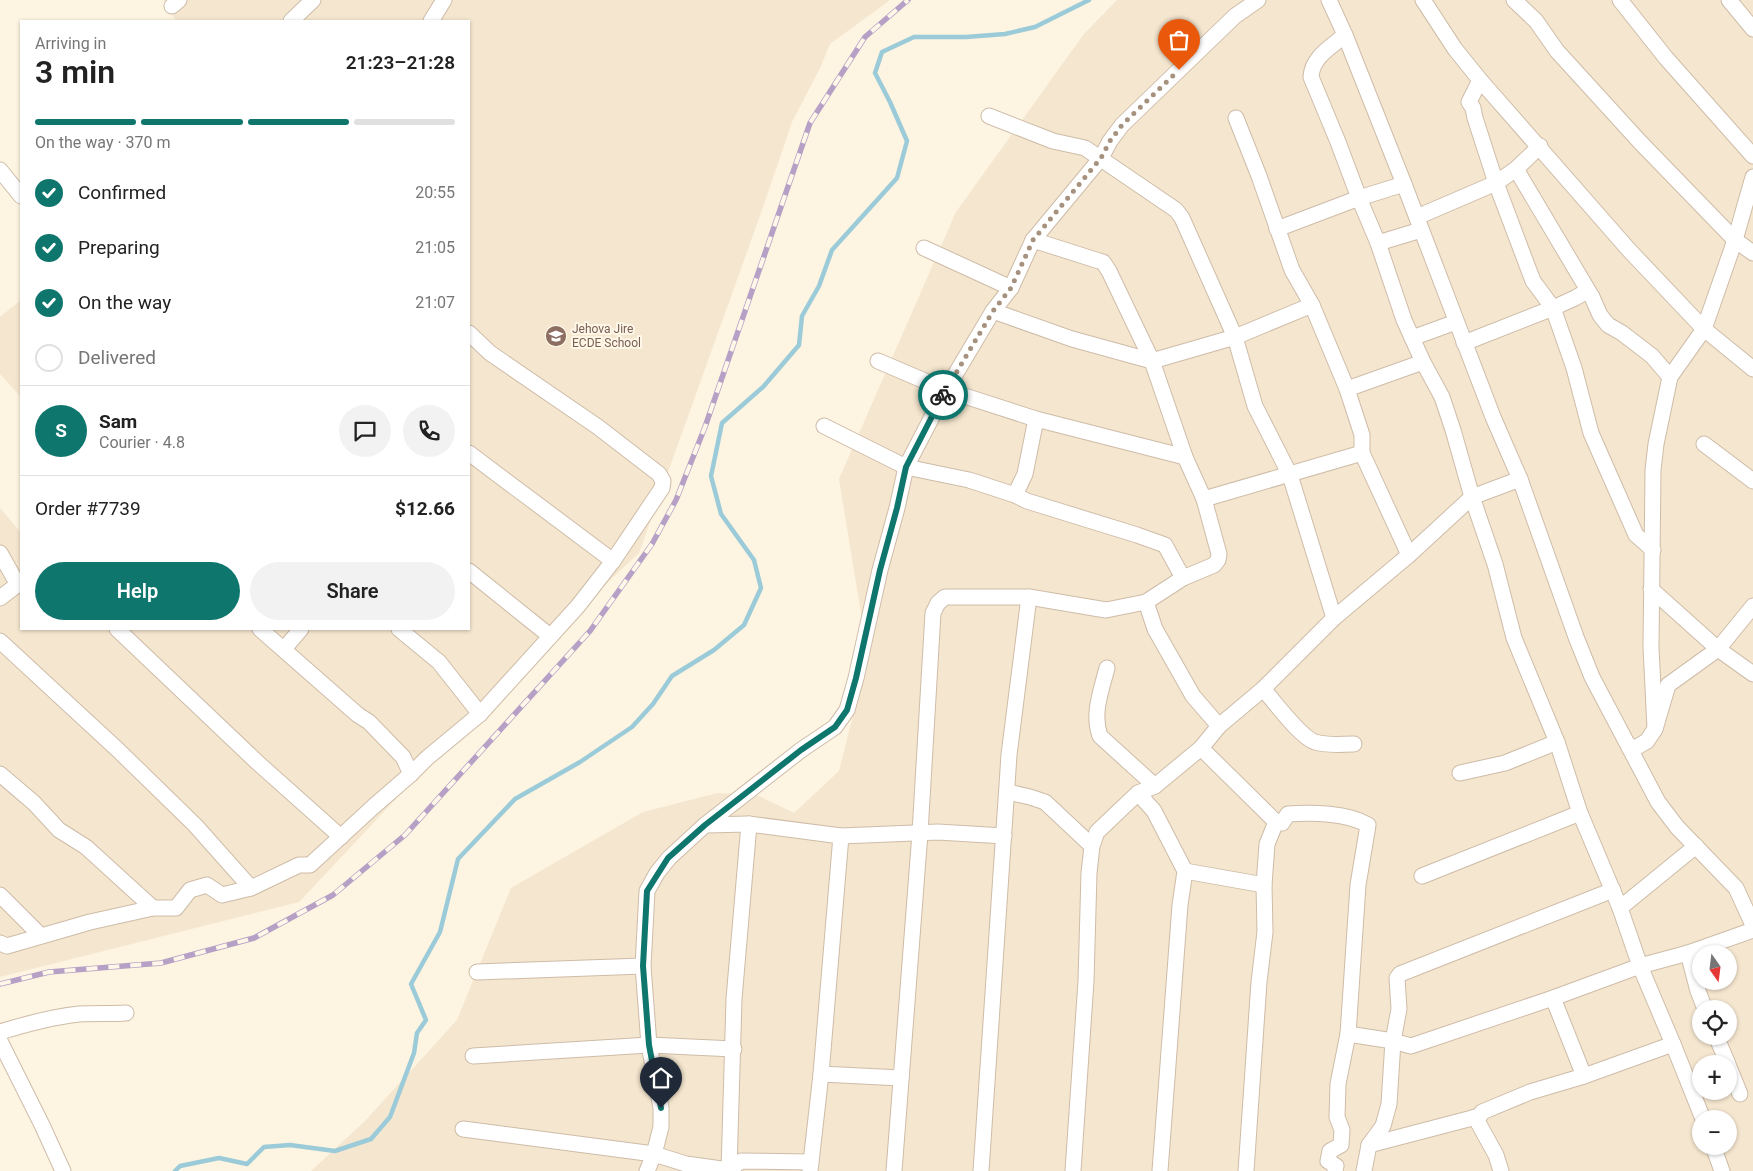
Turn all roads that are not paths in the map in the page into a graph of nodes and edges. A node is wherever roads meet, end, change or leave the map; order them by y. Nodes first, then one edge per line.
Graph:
1 (313, 0) edge
2 (444, 0) edge
3 (1258, 0) edge
4 (1329, 0) edge
5 (1423, 0) edge
6 (1514, 0) edge
7 (1620, 0) edge
8 (1729, 0) edge
9 (292, 20) edge
10 (432, 20) edge
11 (1753, 29) edge
12 (1345, 35) junction
13 (1480, 80) junction
14 (989, 116) dead end
15 (1236, 118) dead end
16 (1540, 146) junction
17 (1753, 156) edge
18 (1101, 158) junction
19 (1516, 169) junction
20 (0, 170) edge
21 (1753, 177) edge
22 (1496, 183) junction
23 (1404, 184) junction
24 (20, 195) edge
25 (1359, 198) junction
26 (1419, 223) junction
27 (1277, 229) junction
28 (1033, 240) junction
29 (1735, 240) junction
30 (1378, 243) junction
31 (924, 248) dead end
32 (1753, 253) edge
33 (1011, 288) junction
34 (1592, 297) junction
35 (1312, 305) junction
36 (1553, 308) junction
37 (993, 311) junction
38 (1456, 322) junction
39 (1704, 328) junction
40 (470, 334) edge
41 (1235, 337) junction
42 (1412, 338) junction
43 (1464, 343) junction
44 (878, 361) dead end
45 (1152, 361) junction
46 (1423, 362) junction
47 (1753, 369) edge
48 (1670, 378) junction
49 (1346, 388) junction
50 (946, 390) junction
51 (1036, 419) junction
52 (824, 426) dead end
53 (1704, 444) dead end
54 (1362, 453) junction
55 (470, 454) edge
56 (1185, 457) junction
57 (906, 467) junction
58 (1290, 475) junction
59 (1520, 479) junction
60 (1753, 481) edge
61 (1015, 495) junction
62 (1472, 497) junction
63 (1204, 499) junction
64 (1653, 550) junction
65 (0, 553) edge
66 (1409, 555) junction
67 (613, 561) junction
68 (470, 571) edge
69 (1183, 578) junction
70 (20, 584) edge
71 (1651, 589) junction
72 (1029, 597) junction
73 (0, 598) edge
74 (1146, 602) junction
75 (1753, 606) edge
76 (1334, 618) junction
77 (118, 630) edge
78 (261, 630) edge
79 (300, 630) edge
80 (400, 630) edge
81 (550, 636) junction
82 (0, 641) edge
83 (284, 649) junction
84 (1718, 649) junction
85 (1107, 668) dead end
86 (1753, 674) edge
87 (1263, 689) junction
88 (480, 714) junction
89 (1219, 726) junction
90 (1655, 729) junction
91 (1558, 742) junction
92 (1354, 744) dead end
93 (1629, 747) junction
94 (1201, 748) junction
95 (1460, 773) dead end
96 (0, 774) edge
97 (412, 774) junction
98 (1155, 786) junction
99 (1008, 792) junction
100 (1138, 793) junction
101 (1580, 813) junction
102 (1276, 822) junction
103 (749, 824) junction
104 (705, 825) junction
105 (920, 833) junction
106 (841, 836) junction
107 (1004, 836) junction
108 (341, 837) junction
109 (1092, 846) junction
110 (1696, 846) junction
111 (1185, 871) junction
112 (1422, 876) dead end
113 (1264, 884) junction
114 (251, 888) junction
115 (1613, 890) junction
116 (0, 895) edge
117 (153, 908) junction
118 (1620, 908) junction
119 (1753, 925) edge
120 (1753, 930) edge
121 (41, 936) junction
122 (0, 943) edge
123 (1688, 953) junction
124 (643, 966) junction
125 (1640, 966) junction
126 (478, 972) dead end
127 (1553, 998) junction
128 (1702, 1000) edge
129 (126, 1013) dead end
130 (0, 1032) edge
131 (1348, 1034) junction
132 (0, 1041) edge
133 (1393, 1041) junction
134 (1673, 1044) junction
135 (649, 1045) junction
136 (734, 1048) junction
137 (473, 1056) dead end
138 (821, 1074) junction
139 (1584, 1076) junction
140 (901, 1078) junction
141 (1737, 1087) edge
142 (1740, 1094) dead end
143 (1699, 1110) edge
144 (1475, 1116) junction
145 (463, 1128) dead end
146 (1369, 1145) junction
147 (654, 1154) junction
148 (1716, 1155) edge
149 (811, 1166) edge
150 (63, 1171) edge
151 (647, 1171) edge
152 (729, 1171) edge
153 (894, 1171) edge
154 (981, 1171) edge
155 (1073, 1171) edge
156 (1160, 1171) edge
157 (1246, 1171) edge
158 (1335, 1171) edge
159 (1364, 1171) edge
160 (1501, 1171) edge
161 (1722, 1171) edge

1 - 9 street
2 - 10 street
3 - 18 street
4 - 12 street
5 - 13 street
6 - 29 street
7 - 17 street
8 - 11 street
12 - 23 street
12 - 25 street
13 - 16 street
13 - 22 street
14 - 18 street
15 - 27 street
16 - 19 street
16 - 39 street
18 - 28 street
18 - 41 street
19 - 22 street
19 - 34 street
20 - 24 street
21 - 29 street
22 - 26 street
22 - 36 street
23 - 25 street
23 - 26 street
25 - 27 street
25 - 30 street
26 - 30 street
26 - 38 street
27 - 35 street
28 - 33 street
28 - 45 street
29 - 32 street
29 - 39 street
30 - 42 street
31 - 33 street
33 - 37 street
34 - 36 street
34 - 48 street
35 - 41 street
35 - 49 street
36 - 43 street
36 - 64 street
37 - 45 street
37 - 50 street
38 - 42 street
38 - 43 street
39 - 47 street
39 - 48 street
40 - 67 street
41 - 45 street
41 - 58 street
42 - 46 street
43 - 59 street
44 - 50 street
45 - 56 street
46 - 49 street
46 - 62 street
48 - 64 street
49 - 54 street
50 - 51 street
50 - 57 street
51 - 56 street
51 - 61 street
52 - 57 street
53 - 60 street
54 - 58 street
54 - 66 street
55 - 67 street
56 - 63 street
57 - 61 street
57 - 104 street
58 - 63 street
58 - 76 street
59 - 62 street
59 - 93 street
61 - 69 street
62 - 66 street
62 - 91 street
63 - 69 street
64 - 71 street
65 - 70 street
66 - 76 street
67 - 81 street
68 - 81 street
69 - 74 street
70 - 73 street
71 - 84 street
71 - 90 street
72 - 74 street
72 - 99 street
72 - 105 street
74 - 89 street
75 - 84 street
76 - 87 street
77 - 108 street
78 - 83 street
79 - 83 street
80 - 88 street
81 - 88 street
82 - 114 street
83 - 97 street
84 - 86 street
84 - 90 street
85 - 98 street
87 - 89 street
87 - 92 street
88 - 97 street
89 - 94 street
90 - 93 street
91 - 95 street
91 - 101 street
93 - 110 street
94 - 98 street
94 - 102 street
96 - 117 street
97 - 108 street
98 - 100 street
99 - 107 street
99 - 109 street
100 - 109 street
100 - 111 street
101 - 112 street
101 - 115 street
102 - 113 street
102 - 131 street
103 - 104 street
103 - 106 street
103 - 136 street
104 - 124 street
105 - 106 street
105 - 107 street
105 - 140 street
106 - 138 street
107 - 154 street
108 - 114 street
109 - 155 street
110 - 118 street
110 - 119 street
111 - 113 street
111 - 156 street
113 - 157 street
114 - 117 street
115 - 118 street
115 - 133 street
116 - 121 street
117 - 121 street
118 - 125 street
120 - 123 street
121 - 122 street
123 - 125 street
123 - 128 street
124 - 126 street
124 - 135 street
125 - 127 street
125 - 134 street
127 - 133 street
127 - 139 street
129 - 130 street
131 - 133 street
131 - 158 street
132 - 150 street
133 - 146 street
134 - 139 street
134 - 143 street
135 - 136 street
135 - 137 street
135 - 147 street
136 - 152 street
138 - 140 street
138 - 149 street
139 - 144 street
140 - 153 street
141 - 142 street
144 - 146 street
144 - 160 street
145 - 147 street
146 - 159 street
147 - 151 street
147 - 152 street
148 - 161 street
149 - 152 street

